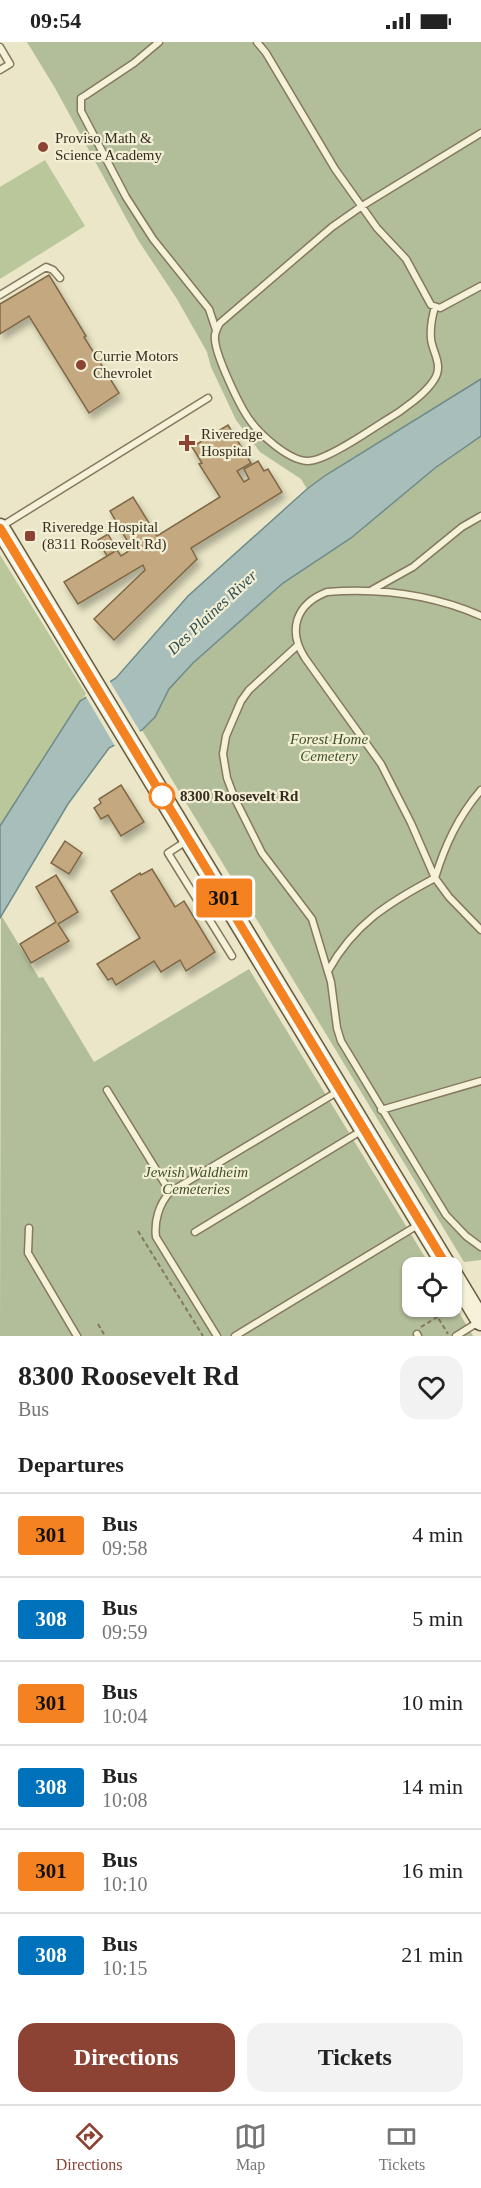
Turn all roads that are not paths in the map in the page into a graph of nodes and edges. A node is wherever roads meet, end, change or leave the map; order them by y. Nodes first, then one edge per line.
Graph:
1 (159, 42) edge
2 (257, 42) edge
3 (1, 50) edge
4 (0, 70) edge
5 (481, 133) edge
6 (362, 206) junction
7 (60, 278) dead end
8 (481, 286) edge
9 (0, 295) edge
10 (435, 307) junction
11 (216, 330) junction
12 (208, 398) dead end
13 (481, 516) edge
14 (3, 536) edge
15 (368, 592) junction
16 (481, 616) edge
17 (297, 646) junction
18 (481, 790) edge
19 (188, 839) junction
20 (435, 878) junction
21 (481, 930) edge
22 (232, 956) dead end
23 (328, 972) junction
24 (481, 1081) edge
25 (107, 1090) dead end
26 (340, 1090) junction
27 (381, 1110) junction
28 (364, 1129) junction
29 (170, 1192) junction
30 (421, 1223) junction
31 (29, 1228) dead end
32 (195, 1232) dead end
33 (481, 1247) edge
34 (441, 1257) edge
35 (462, 1289) edge
36 (479, 1316) edge
37 (76, 1336) edge
38 (217, 1336) edge
39 (235, 1336) edge
40 (456, 1336) edge

1 - 11 lane
2 - 6 lane
3 - 4 lane
5 - 6 lane
6 - 10 lane
6 - 11 lane
7 - 9 lane
8 - 10 lane
10 - 11 lane
12 - 14 lane
13 - 15 lane
14 - 19 main road
15 - 16 lane
15 - 17 lane
17 - 20 lane
17 - 23 lane
18 - 20 lane
19 - 22 lane
19 - 26 main road
20 - 21 lane
20 - 23 lane
23 - 27 lane
24 - 27 lane
25 - 29 lane
26 - 28 main road
26 - 29 lane
27 - 33 lane
28 - 30 main road
28 - 32 lane
29 - 38 lane
30 - 34 main road
30 - 39 lane
31 - 37 lane
35 - 36 main road
36 - 40 lane

